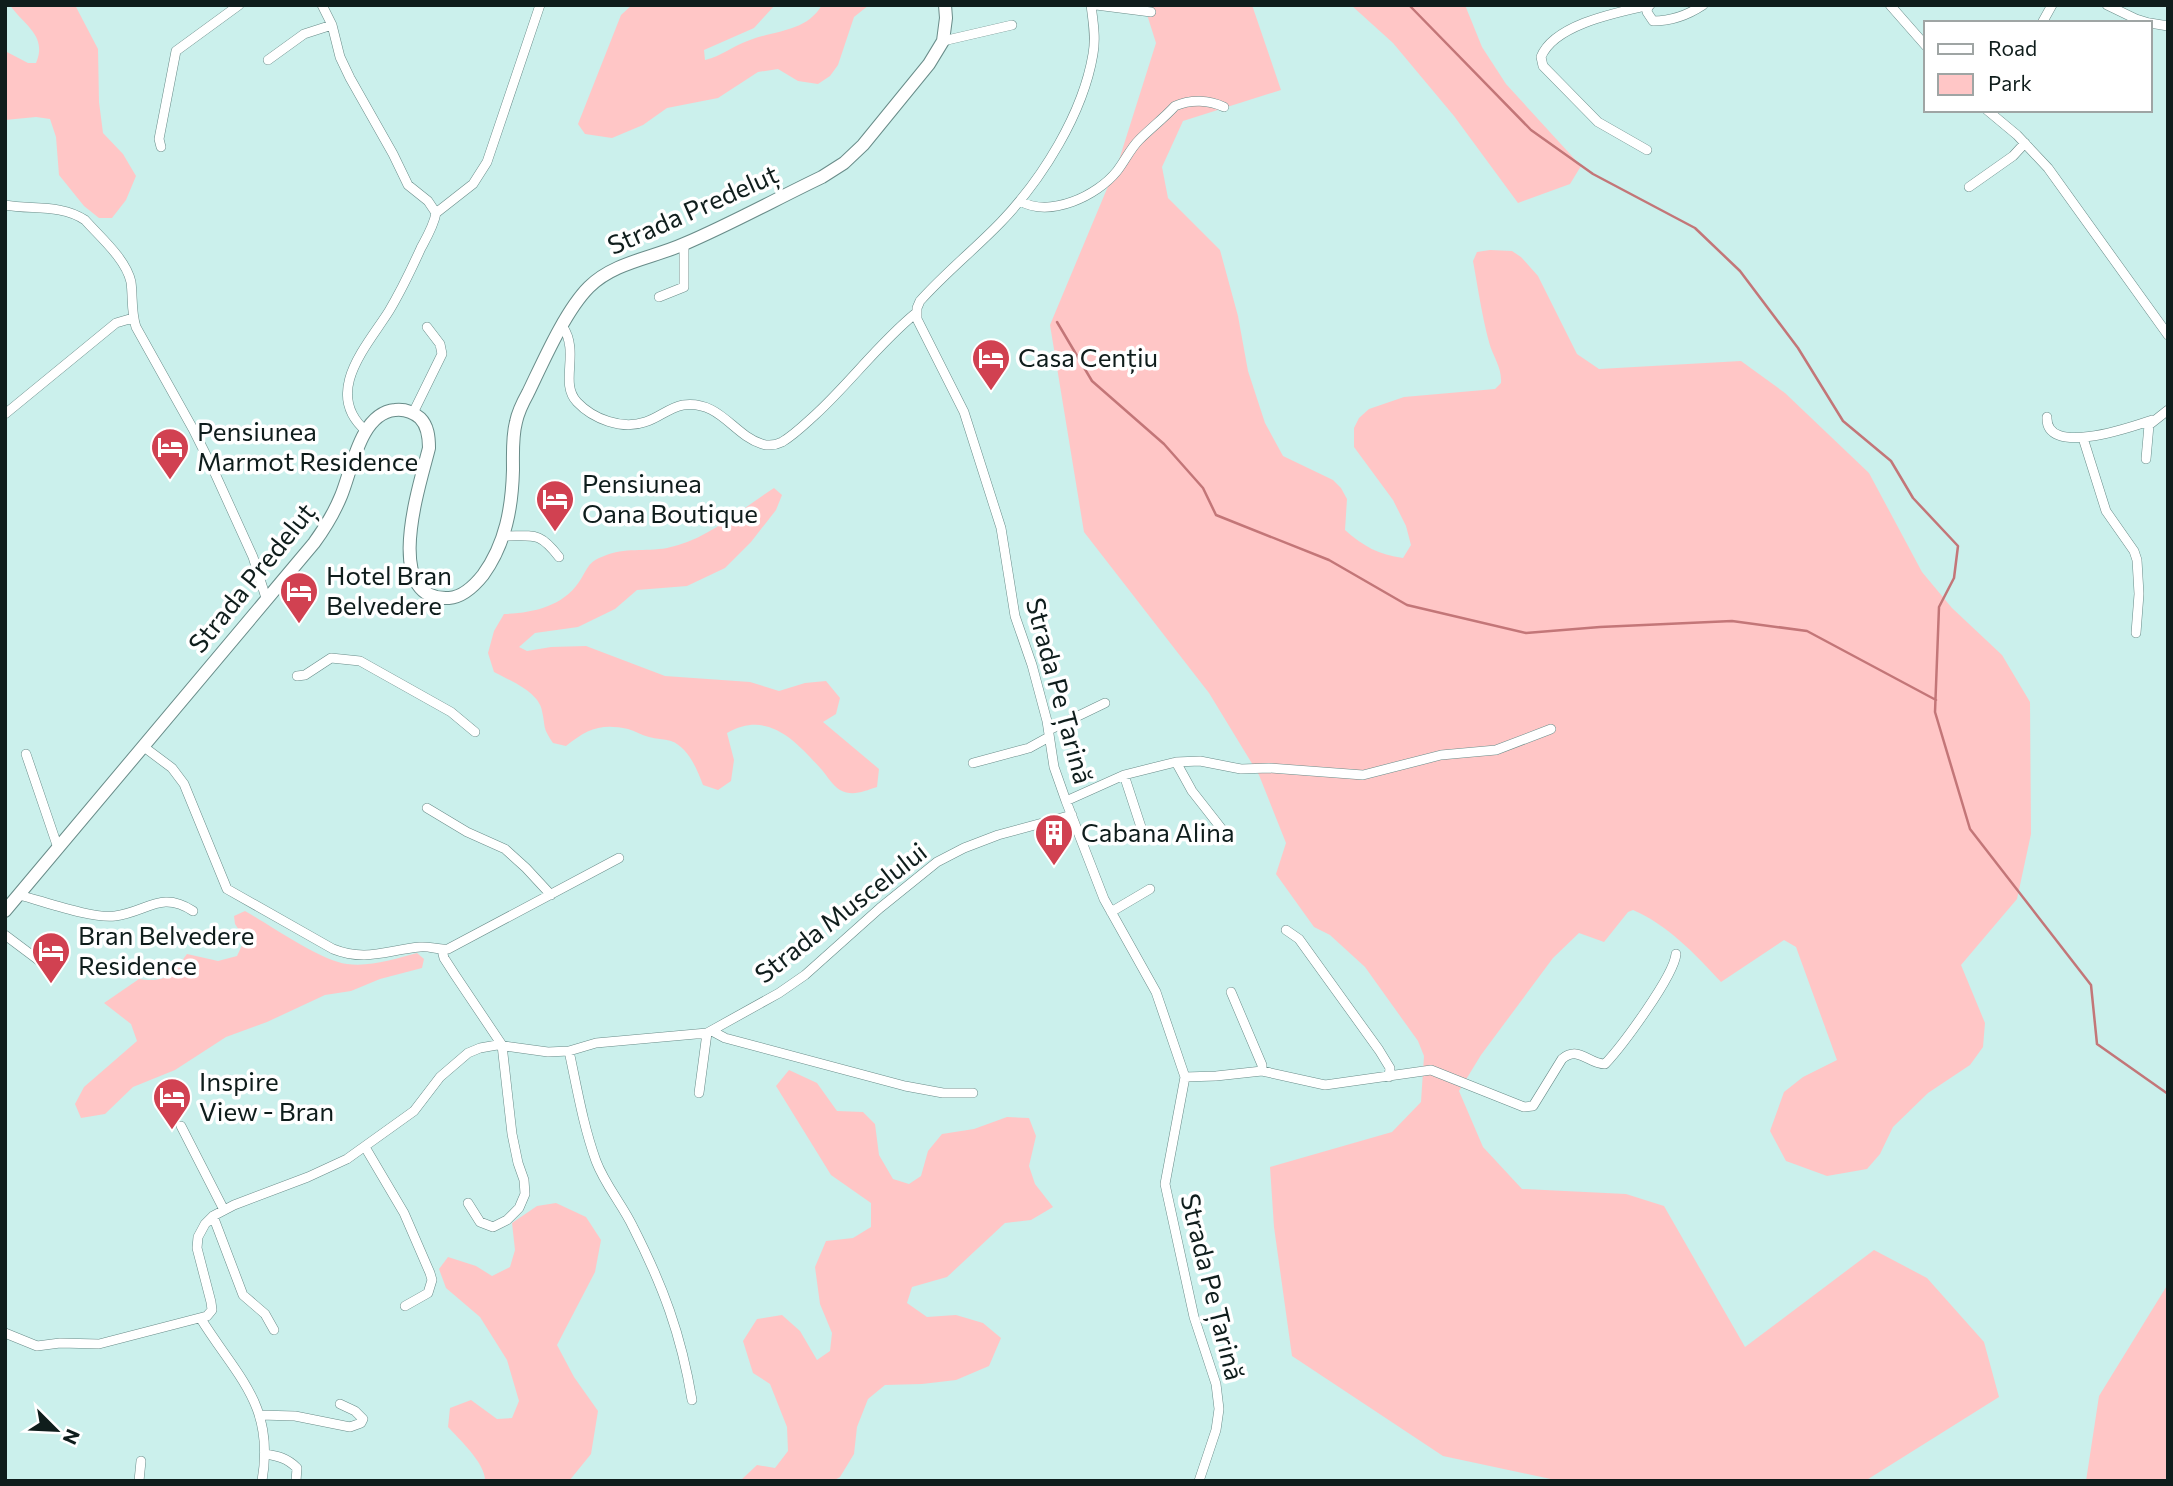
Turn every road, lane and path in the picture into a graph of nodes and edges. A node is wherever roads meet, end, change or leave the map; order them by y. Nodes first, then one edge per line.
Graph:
1 (239, 5) edge
2 (322, 5) edge
3 (540, 5) edge
4 (945, 5) edge
5 (1094, 5) edge
6 (1703, 5) edge
7 (1890, 5) edge
8 (2052, 5) edge
9 (2108, 5) edge
10 (1649, 6) edge
11 (1151, 12) dead end
12 (2043, 21) edge
13 (2143, 21) edge
14 (332, 25) junction
15 (1012, 25) dead end
16 (943, 41) junction
17 (1924, 44) edge
18 (268, 60) dead end
19 (1224, 107) dead end
20 (1989, 112) edge
21 (2025, 143) junction
22 (161, 147) dead end
23 (1647, 150) dead end
24 (1969, 187) dead end
25 (1020, 201) junction
26 (5, 205) edge
27 (436, 213) junction
28 (684, 244) junction
29 (659, 297) dead end
30 (916, 313) junction
31 (133, 318) junction
32 (427, 327) dead end
33 (563, 327) junction
34 (2168, 335) edge
35 (2168, 410) edge
36 (413, 413) junction
37 (5, 414) edge
38 (2047, 417) dead end
39 (2152, 421) junction
40 (366, 431) junction
41 (2083, 438) junction
42 (2146, 459) dead end
43 (503, 536) junction
44 (559, 557) dead end
45 (266, 598) junction
46 (2137, 633) dead end
47 (298, 676) dead end
48 (1105, 703) dead end
49 (1551, 729) dead end
50 (475, 732) dead end
51 (1049, 733) junction
52 (144, 747) junction
53 (26, 754) dead end
54 (1176, 762) junction
55 (973, 763) dead end
56 (1124, 775) junction
57 (1066, 801) junction
58 (427, 808) dead end
59 (1072, 815) junction
60 (1141, 827) dead end
61 (1220, 828) dead end
62 (58, 848) junction
63 (618, 858) dead end
64 (1150, 889) dead end
65 (19, 895) junction
66 (551, 895) junction
67 (5, 911) edge
68 (193, 911) dead end
69 (1111, 912) junction
70 (1286, 930) dead end
71 (5, 935) edge
72 (442, 950) junction
73 (1676, 954) dead end
74 (53, 971) dead end
75 (1231, 992) dead end
76 (709, 1032) junction
77 (502, 1045) junction
78 (569, 1051) junction
79 (1262, 1071) junction
80 (1185, 1077) junction
81 (1389, 1077) junction
82 (699, 1093) dead end
83 (973, 1093) dead end
84 (181, 1126) dead end
85 (365, 1147) junction
86 (468, 1203) dead end
87 (224, 1210) junction
88 (213, 1216) junction
89 (405, 1306) dead end
90 (201, 1319) junction
91 (274, 1330) dead end
92 (5, 1333) edge
93 (692, 1400) dead end
94 (340, 1404) dead end
95 (260, 1415) junction
96 (265, 1454) junction
97 (141, 1461) dead end
98 (139, 1481) edge
99 (262, 1481) edge
100 (296, 1481) edge
101 (1199, 1481) edge

1 - 22 street
2 - 14 street
3 - 27 street
4 - 16 main road, Strada Predeluț
5 - 11 street
5 - 25 street
6 - 10 street
7 - 17 street
8 - 12 street
9 - 13 street
10 - 23 street
14 - 18 street
14 - 27 street
15 - 16 street
16 - 28 main road, Strada Predeluț
19 - 25 street
20 - 21 street
21 - 24 street
21 - 34 street
25 - 30 street
26 - 31 street
27 - 40 street
28 - 29 street
28 - 33 main road, Strada Predeluț
30 - 33 street
30 - 51 street, Strada Pe Țarină
31 - 37 street
31 - 45 street
32 - 36 street
33 - 43 main road, Strada Predeluț
35 - 39 street
36 - 40 main road
36 - 43 main road, Strada Predeluț
38 - 41 street
39 - 41 street
39 - 42 street
40 - 45 main road, Strada Predeluț
41 - 46 street
43 - 44 street
45 - 52 main road, Strada Predeluț
47 - 50 street
48 - 51 street
49 - 54 street
51 - 55 street
51 - 57 street, Strada Pe Țarină
52 - 62 main road, Strada Predeluț
52 - 72 street
53 - 62 street
54 - 56 street
54 - 61 street
56 - 57 street
56 - 60 street
57 - 59 street, Strada Pe Țarină
58 - 66 street
59 - 69 street, Strada Pe Țarină
59 - 76 street, Strada Muscelului
62 - 65 main road, Strada Predeluț
63 - 66 street
64 - 69 street
65 - 67 main road, Strada Predeluț
65 - 68 street
66 - 72 street
69 - 80 street, Strada Pe Țarină
70 - 81 street
71 - 74 street
72 - 77 street
73 - 81 street
75 - 79 street
76 - 78 street, Strada Muscelului
76 - 82 street
76 - 83 street
77 - 78 street, Strada Muscelului
77 - 85 street, Strada Muscelului
77 - 86 street
78 - 93 street
79 - 80 street
79 - 81 street
80 - 101 street, Strada Pe Țarină
84 - 87 street
85 - 87 street, Strada Muscelului
85 - 89 street
87 - 88 street, Strada Muscelului
88 - 90 street
88 - 91 street
90 - 92 street
90 - 95 street
94 - 95 street
95 - 96 street
96 - 99 street
96 - 100 street
97 - 98 street

